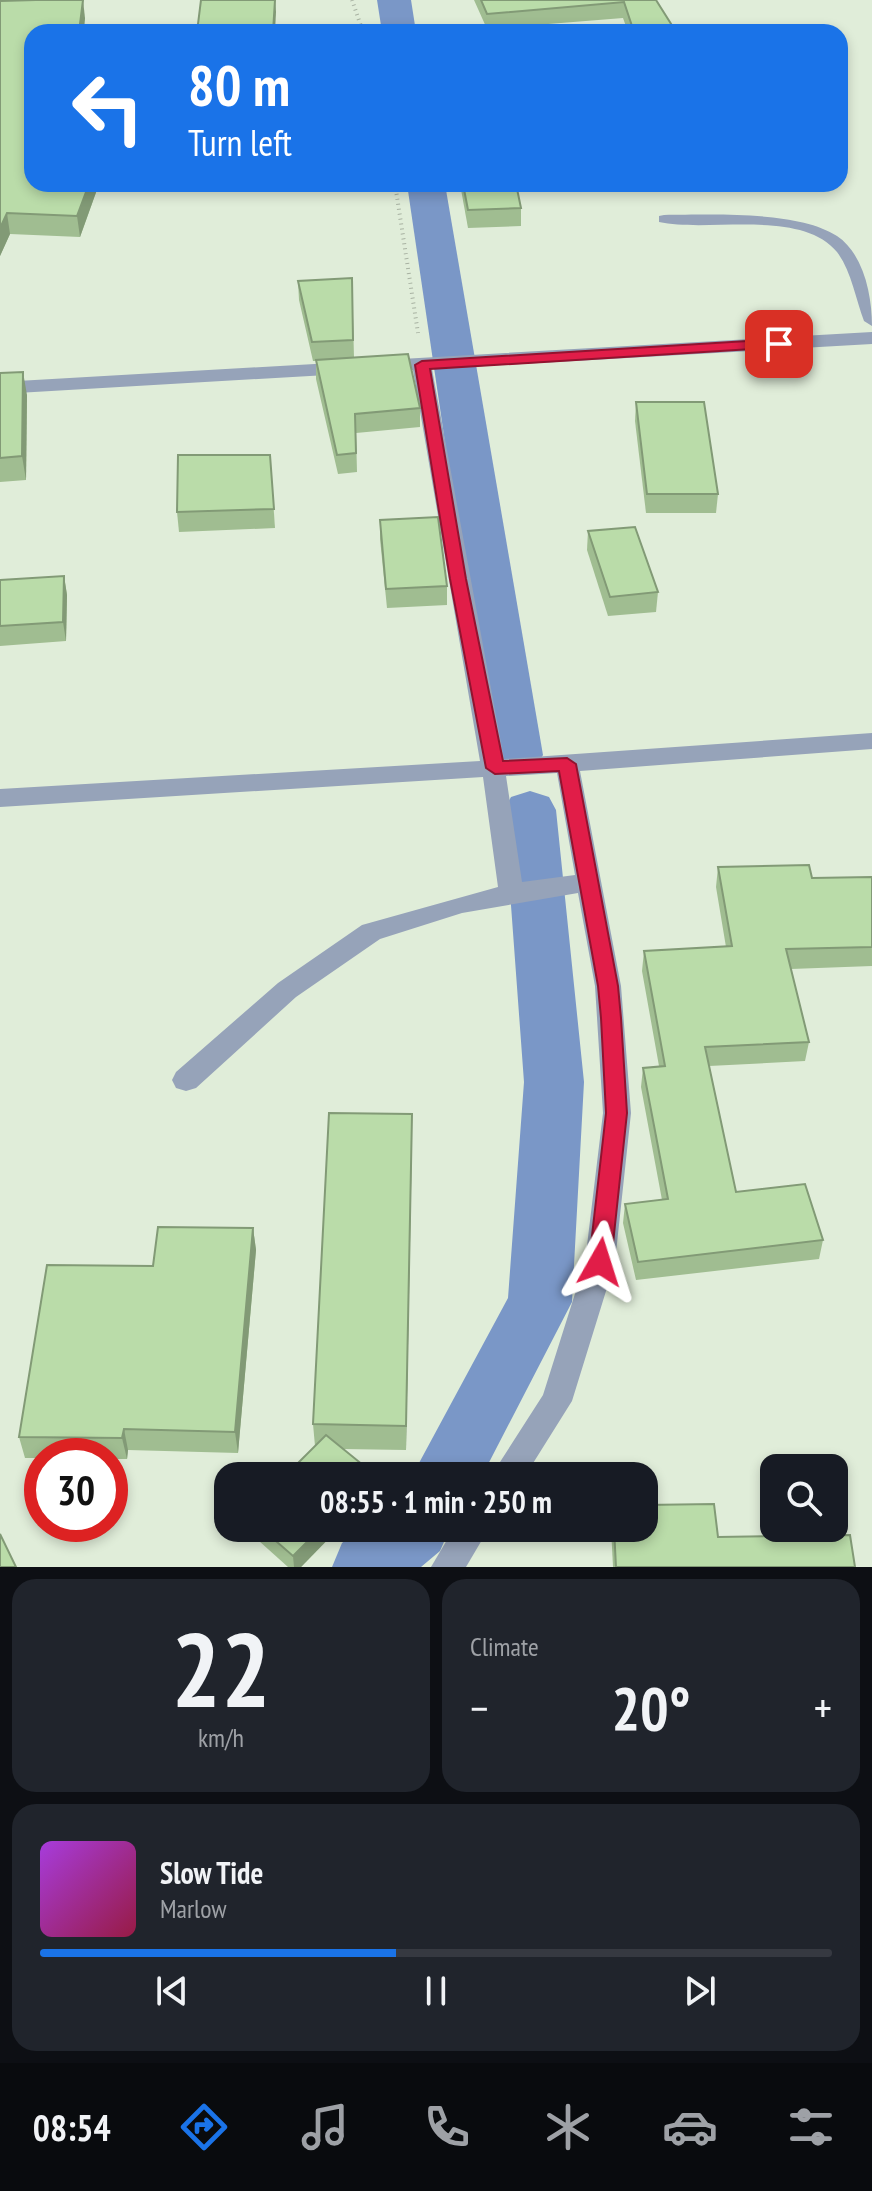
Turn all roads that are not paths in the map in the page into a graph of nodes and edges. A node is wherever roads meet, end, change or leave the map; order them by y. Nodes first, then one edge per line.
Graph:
1 (664, 219) dead end
2 (872, 321) edge
3 (872, 338) edge
4 (429, 365) junction
5 (0, 388) edge
6 (872, 741) edge
7 (567, 764) junction
8 (495, 768) junction
9 (0, 798) edge
10 (580, 883) junction
11 (519, 892) junction
12 (186, 1080) dead end
13 (516, 1462) edge
14 (464, 1542) edge
15 (447, 1567) edge

1 - 2 lane
3 - 4 street
4 - 5 street
4 - 8 street
6 - 7 street
7 - 8 street
7 - 10 street
8 - 9 street
8 - 11 street
10 - 11 street
10 - 13 street
11 - 12 street
14 - 15 street

